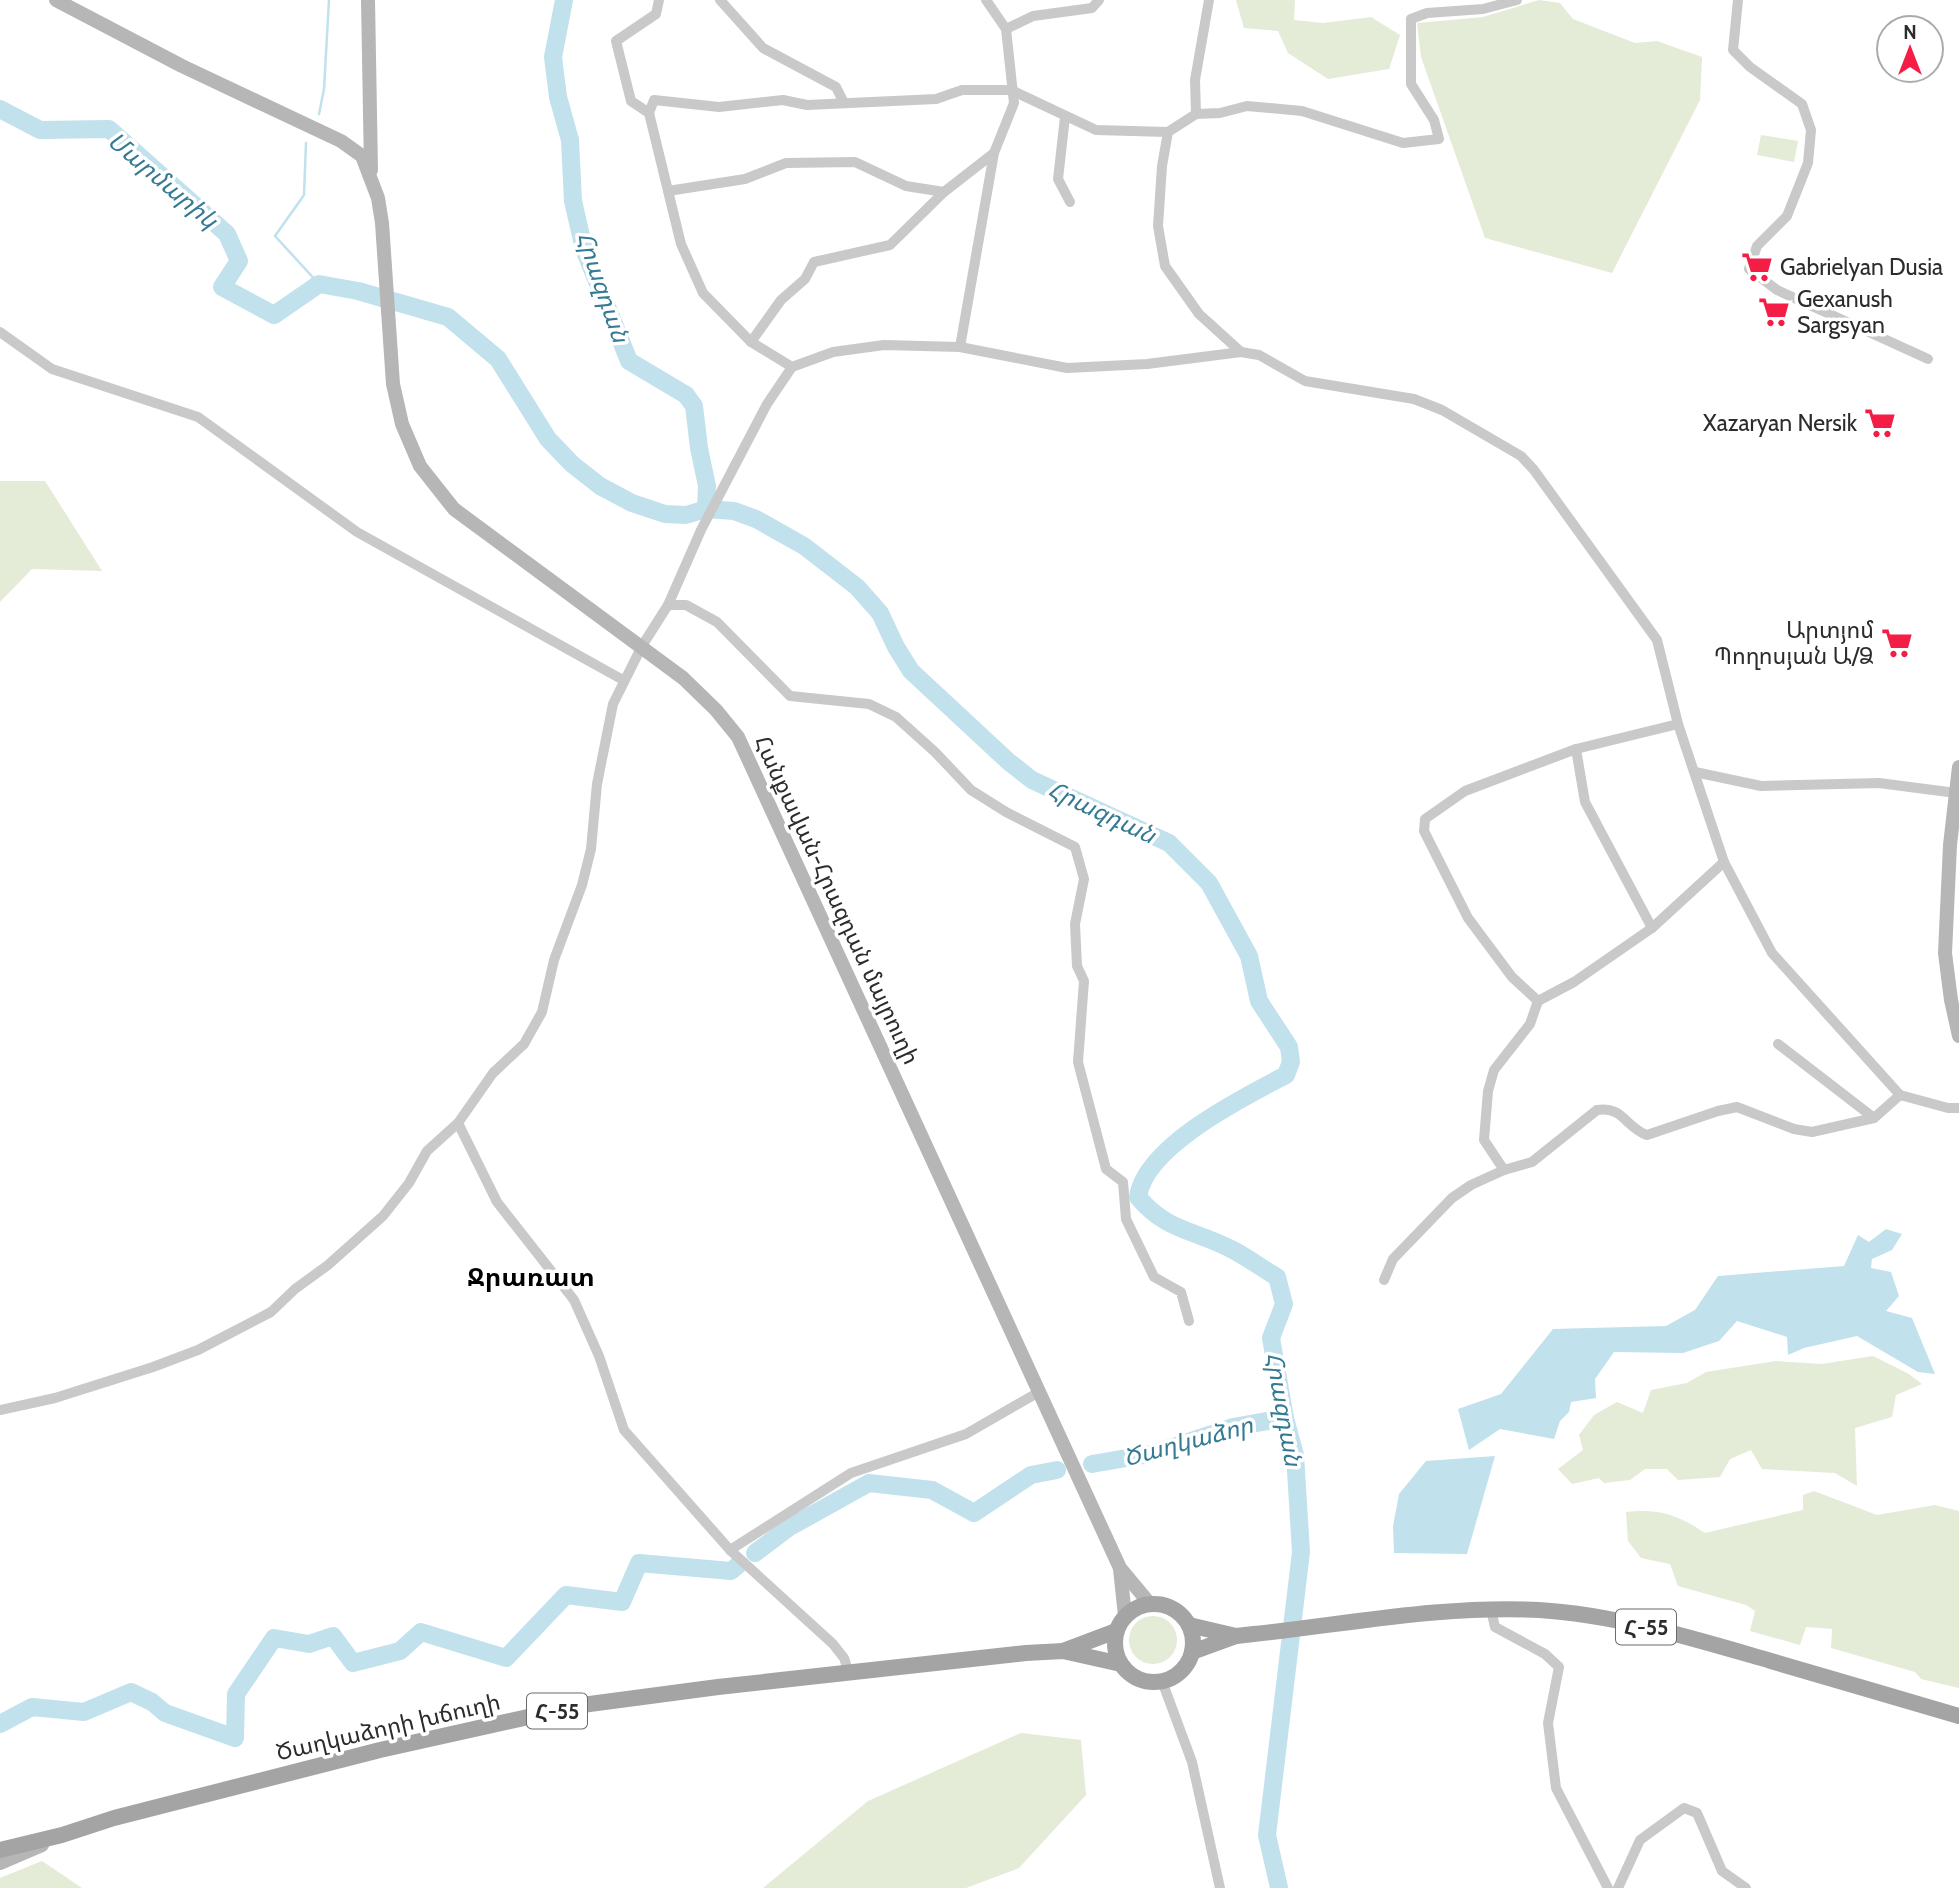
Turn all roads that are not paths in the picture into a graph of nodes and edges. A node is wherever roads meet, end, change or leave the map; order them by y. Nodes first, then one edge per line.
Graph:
1 (56, 0) edge
2 (368, 0) edge
3 (659, 0) edge
4 (720, 0) edge
5 (986, 0) edge
6 (1098, 0) edge
7 (1209, 0) edge
8 (1517, 0) edge
9 (1738, 0) edge
10 (1006, 29) junction
11 (1011, 90) junction
12 (844, 103) junction
13 (649, 113) junction
14 (1196, 114) junction
15 (1065, 117) junction
16 (1168, 132) junction
17 (994, 153) junction
18 (371, 178) junction
19 (668, 191) junction
20 (944, 192) junction
21 (1070, 202) dead end
22 (0, 332) edge
23 (751, 342) junction
24 (960, 347) junction
25 (1241, 352) junction
26 (1928, 359) dead end
27 (792, 367) junction
28 (668, 605) junction
29 (642, 646) junction
30 (623, 680) junction
31 (1678, 724) junction
32 (1576, 749) junction
33 (1959, 768) edge
34 (1695, 772) junction
35 (1956, 793) junction
36 (1724, 862) junction
37 (1652, 928) junction
38 (1538, 1001) junction
39 (1959, 1036) edge
40 (1778, 1044) dead end
41 (1900, 1094) junction
42 (1959, 1108) edge
43 (1874, 1118) junction
44 (458, 1123) junction
45 (1504, 1170) junction
46 (1384, 1280) dead end
47 (1189, 1321) dead end
48 (1039, 1392) junction
49 (0, 1410) edge
50 (730, 1550) junction
51 (1120, 1568) junction
52 (1150, 1604) junction
53 (1490, 1610) junction
54 (1125, 1616) junction
55 (1189, 1625) junction
56 (1116, 1630) junction
57 (1236, 1636) junction
58 (1063, 1651) junction
59 (1192, 1652) junction
60 (1121, 1664) junction
61 (849, 1673) junction
62 (1162, 1681) junction
63 (1959, 1716) edge
64 (62, 1835) junction
65 (0, 1850) edge
66 (0, 1863) edge
67 (1220, 1888) edge
68 (1608, 1888) edge
69 (1618, 1888) edge
70 (1746, 1888) edge

1 - 18 main road, Հանքավան-Հրազդան մայրուղի
2 - 18 main road
3 - 13 street
4 - 12 street
5 - 10 street
6 - 10 street
7 - 14 street
8 - 14 street
9 - 26 street
10 - 11 street
11 - 12 street
11 - 15 street
11 - 17 street
12 - 13 street
13 - 19 street
14 - 16 street
15 - 16 street
15 - 21 street
16 - 25 street
17 - 20 street
17 - 24 street
18 - 29 main road, Հանքավան-Հրազդան մայրուղի
19 - 20 street
19 - 23 street
20 - 23 street
22 - 30 street
23 - 27 street
24 - 25 street
24 - 27 street
25 - 31 street
27 - 28 street
28 - 29 street
28 - 47 street
29 - 30 street
29 - 48 main road, Հանքավան-Հրազդան մայրուղի
30 - 44 street
31 - 32 street
31 - 34 street
32 - 37 street
32 - 38 street
33 - 35 main road
34 - 35 street
34 - 36 street
35 - 39 main road
36 - 37 street
36 - 41 street
37 - 38 street
38 - 45 street
40 - 43 street
41 - 42 street
41 - 43 street
43 - 45 street
44 - 49 street
44 - 50 street
45 - 46 street
48 - 50 street
48 - 51 main road, Հանքավան-Հրազդան մայրուղի
50 - 61 street
51 - 52 main road, Հանքավան-Հրազդան մայրուղի
51 - 54 main road, Հանքավան-Հրազդան մայրուղի
52 - 54 main road
52 - 55 main road, Հ-55
53 - 57 main road, Հ-55
53 - 63 main road, Հ-55
53 - 68 street
54 - 56 main road
55 - 57 main road, Հ-55
55 - 59 main road
56 - 58 main road, Ծաղկաձորի խճուղի / Հ-55
56 - 60 main road
57 - 59 main road, Հ-55
58 - 60 main road, Ծաղկաձորի խճուղի / Հ-55
58 - 61 main road, Ծաղկաձորի խճուղի / Հ-55
59 - 62 main road, Հ-55
60 - 62 main road, Հ-55
61 - 64 main road, Ծաղկաձորի խճուղի / Հ-55
62 - 67 street
64 - 65 main road, Հ-55
64 - 66 main road
69 - 70 street

